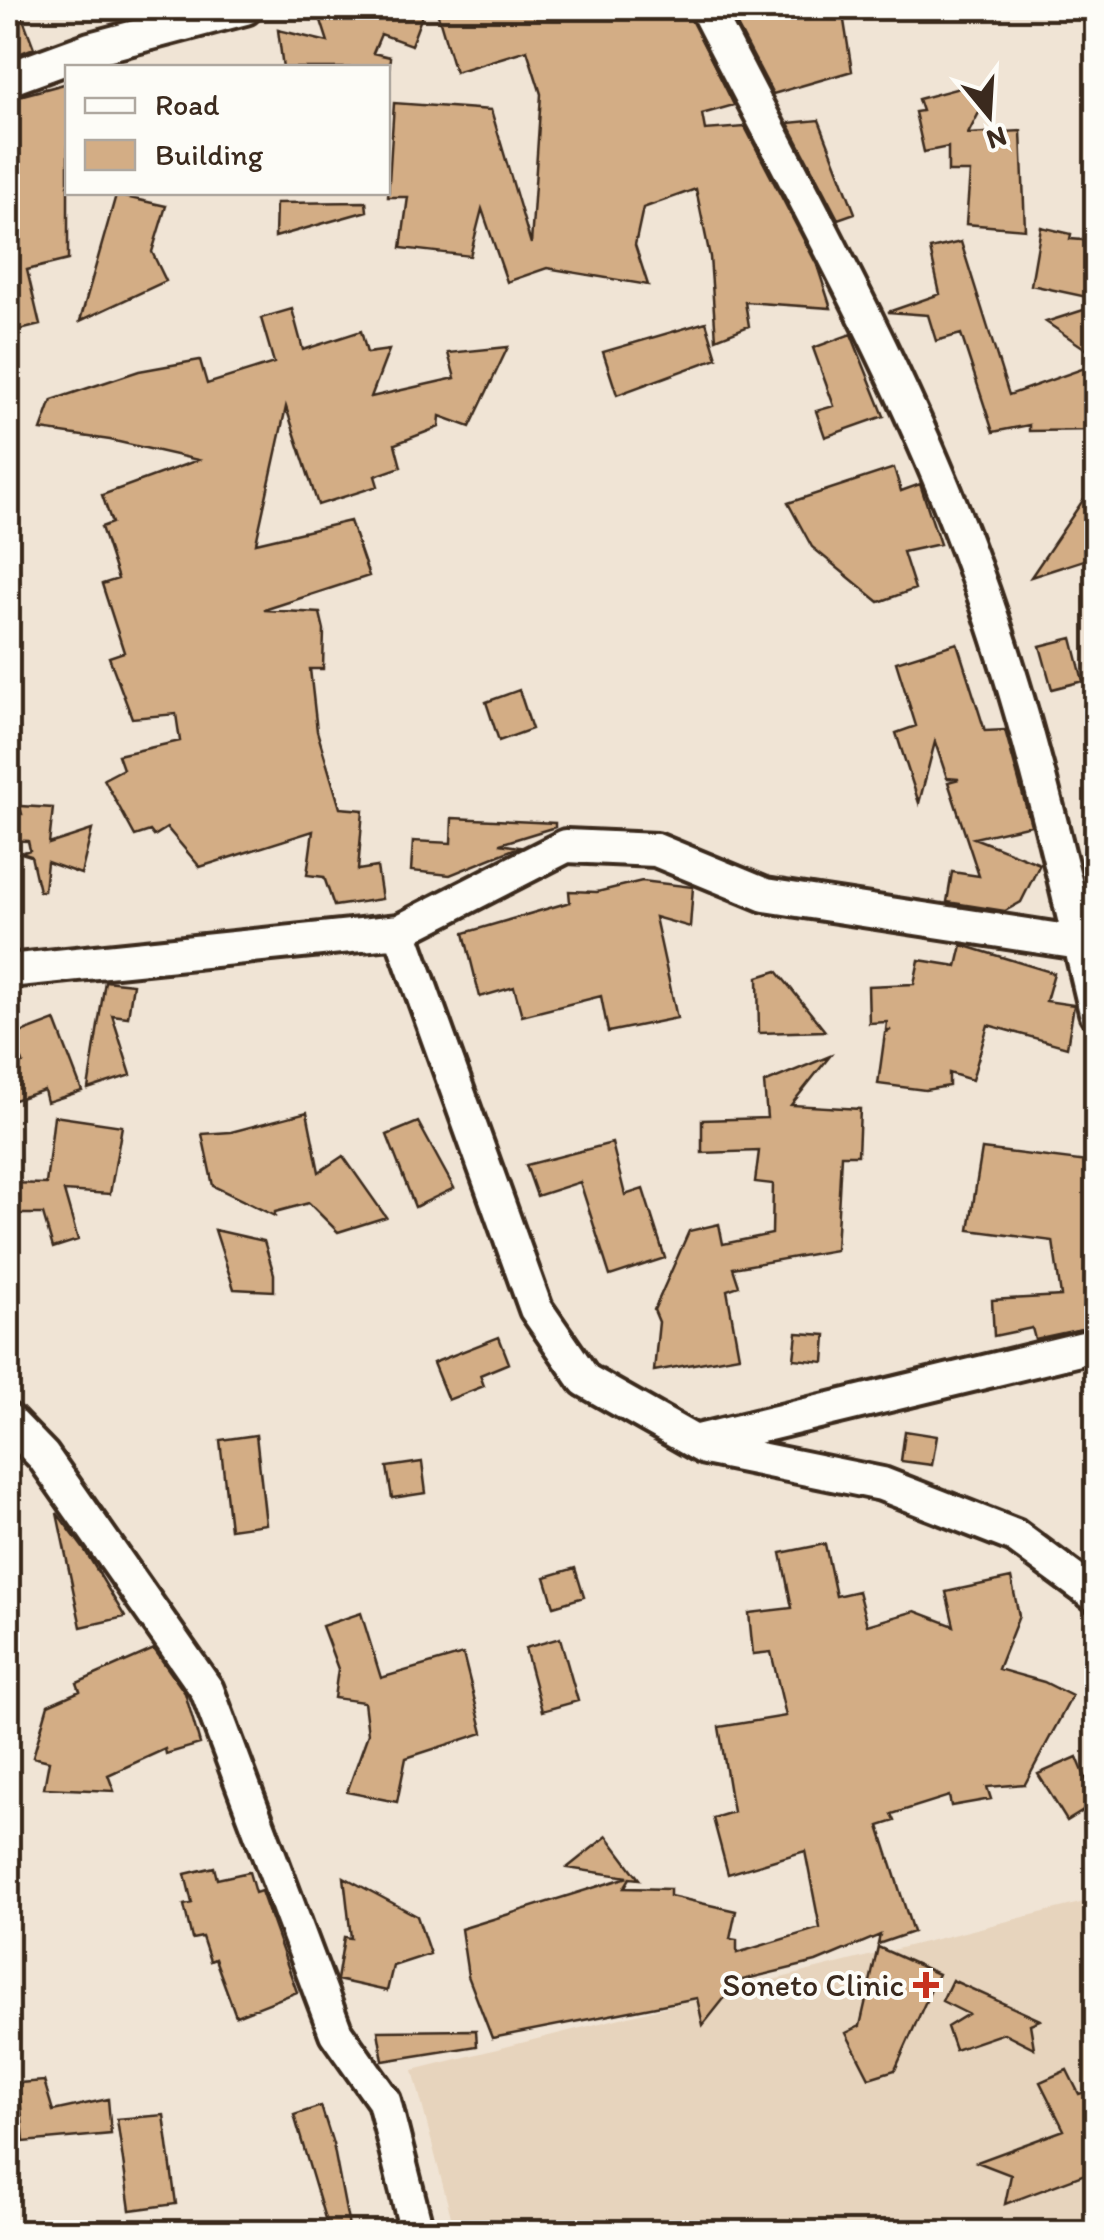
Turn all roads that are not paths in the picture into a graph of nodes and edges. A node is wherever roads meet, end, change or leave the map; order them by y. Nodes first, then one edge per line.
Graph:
1 (245, 8) edge
2 (706, 8) edge
3 (8, 79) edge
4 (1096, 911) edge
5 (400, 931) junction
6 (1080, 943) junction
7 (8, 971) edge
8 (1096, 1012) edge
9 (1096, 1346) edge
10 (8, 1420) edge
11 (693, 1442) junction
12 (1054, 1569) junction
13 (1096, 1574) edge
14 (1096, 1596) edge
15 (417, 2232) edge

1 - 3 street
2 - 6 street
4 - 6 street
5 - 6 street
5 - 7 street
5 - 11 street
6 - 8 street
9 - 11 street
10 - 15 street
11 - 12 street
12 - 13 street
12 - 14 street

